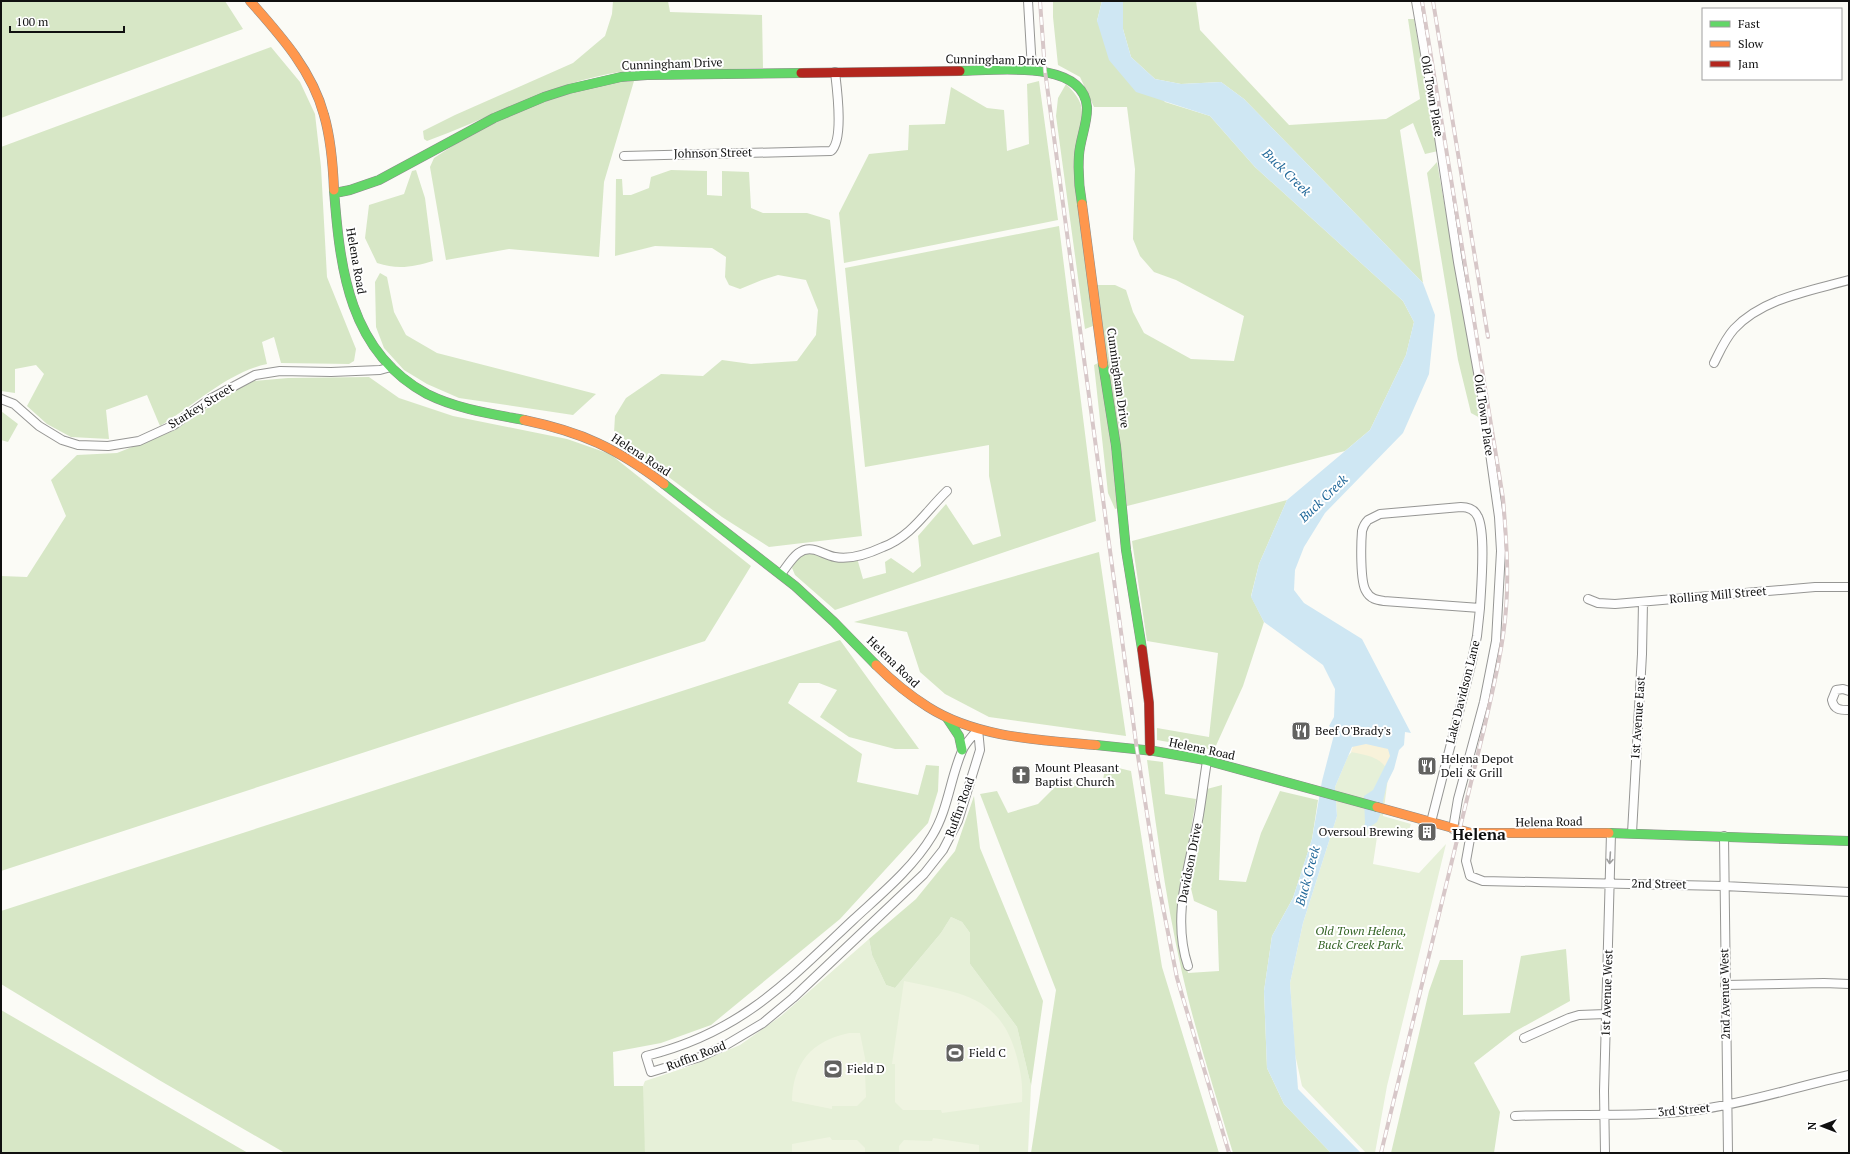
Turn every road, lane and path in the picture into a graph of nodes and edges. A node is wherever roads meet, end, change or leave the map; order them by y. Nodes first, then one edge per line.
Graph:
1 (250, 1) edge
2 (1028, 1) edge
3 (1416, 1) edge
4 (1032, 70) junction
5 (835, 72) junction
6 (624, 156) dead end
7 (335, 193) junction
8 (1849, 280) edge
9 (1714, 363) dead end
10 (391, 366) junction
11 (1, 399) edge
12 (947, 491) dead end
13 (781, 574) junction
14 (1849, 586) edge
15 (1588, 599) dead end
16 (1643, 602) junction
17 (1480, 608) junction
18 (1849, 691) edge
19 (1849, 710) edge
20 (945, 716) junction
21 (978, 729) junction
22 (962, 750) junction
23 (1150, 751) junction
24 (1207, 761) junction
25 (1431, 822) junction
26 (1453, 829) junction
27 (1471, 833) junction
28 (1611, 833) junction
29 (1632, 833) junction
30 (1724, 836) junction
31 (1849, 841) edge
32 (1609, 883) junction
33 (1724, 886) junction
34 (1849, 892) edge
35 (1188, 966) dead end
36 (1849, 984) edge
37 (1725, 985) junction
38 (1606, 1014) junction
39 (1524, 1038) dead end
40 (1849, 1075) edge
41 (1726, 1105) junction
42 (1604, 1114) junction
43 (1515, 1116) dead end
44 (1605, 1153) edge
45 (1728, 1153) edge

1 - 7 main road, Helena Road
2 - 4 street
3 - 26 street, Old Town Place
4 - 5 main road, Cunningham Drive
4 - 23 main road, Cunningham Drive
5 - 6 street, Johnson Street
5 - 7 main road, Cunningham Drive
7 - 10 main road, Helena Road
8 - 9 street
10 - 11 street, Starkey Street
10 - 13 main road, Helena Road
12 - 13 street
13 - 20 main road, Helena Road
14 - 16 street, Rolling Mill Street
15 - 16 street, Rolling Mill Street
16 - 29 street, 1st Avenue East
17 - 17 street, Lake Davidson Lane
17 - 25 street, Lake Davidson Lane
18 - 19 street
20 - 21 main road, Helena Road
20 - 22 main road
21 - 22 street, Ruffin Road
21 - 22 street, Ruffin Road
21 - 23 main road, Helena Road
23 - 24 main road, Helena Road
24 - 25 main road, Helena Road
24 - 35 street, Davidson Drive
25 - 26 main road, Helena Road
26 - 27 main road, Helena Road
27 - 28 main road, Helena Road
27 - 32 street, 2nd Street
28 - 29 main road, Helena Road
28 -> 32 street, 1st Avenue West
29 - 30 main road, Helena Road
30 - 31 main road, Helena Road
30 - 33 street, 2nd Avenue West
32 - 33 street, 2nd Street
32 - 38 street, 1st Avenue West
33 - 34 street, 2nd Street
33 - 37 street, 2nd Avenue West
36 - 37 street
37 - 41 street, 2nd Avenue West
38 - 39 street
38 - 42 street, 1st Avenue West
40 - 41 street, 3rd Street
41 - 42 street, 3rd Street
41 - 45 street, 2nd Avenue West
42 - 43 street, 3rd Street
42 - 44 street, 1st Avenue West

